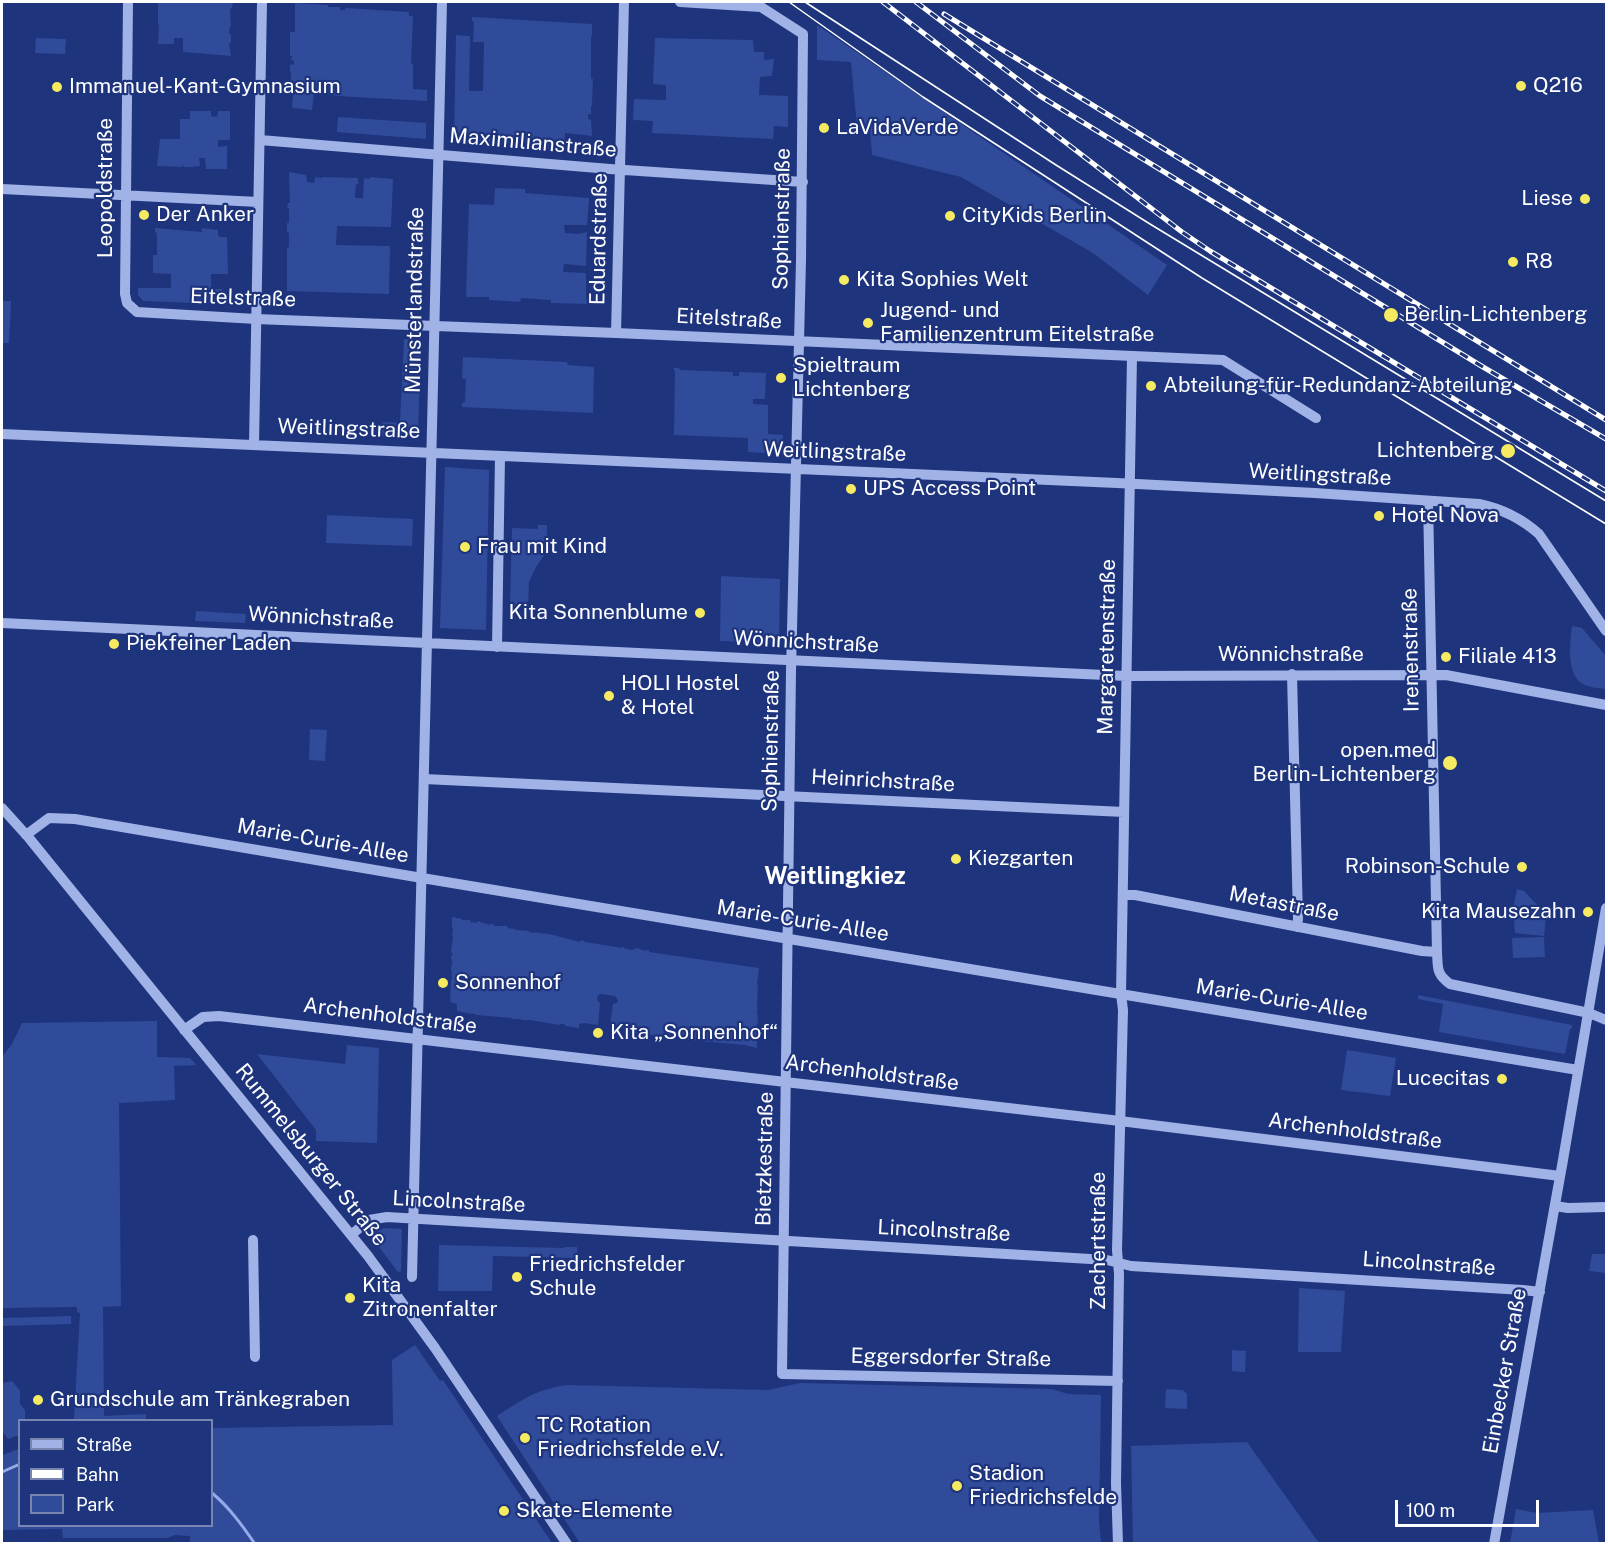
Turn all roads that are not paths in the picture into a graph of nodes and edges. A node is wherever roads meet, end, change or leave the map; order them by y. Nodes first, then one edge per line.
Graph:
1 (128, 2) edge
2 (262, 2) edge
3 (442, 2) edge
4 (624, 2) edge
5 (680, 2) edge
6 (260, 140) junction
7 (438, 154) junction
8 (620, 169) junction
9 (802, 182) junction
10 (2, 189) edge
11 (126, 195) junction
12 (258, 202) junction
13 (127, 303) joint
14 (256, 319) junction
15 (434, 326) junction
16 (616, 333) junction
17 (799, 341) junction
18 (1132, 356) junction
19 (1316, 418) dead end
20 (2, 434) edge
21 (254, 445) junction
22 (431, 453) junction
23 (500, 456) junction
24 (796, 470) junction
25 (1129, 484) junction
26 (1428, 501) junction
27 (2, 623) edge
28 (1606, 631) edge
29 (427, 643) junction
30 (497, 647) junction
31 (791, 661) junction
32 (1292, 674) junction
33 (1431, 675) junction
34 (1126, 676) junction
35 (1606, 705) edge
36 (424, 779) junction
37 (789, 796) junction
38 (2, 808) edge
39 (1124, 812) junction
40 (26, 835) junction
41 (788, 873) joint
42 (422, 878) junction
43 (1123, 895) junction
44 (1606, 908) edge
45 (1297, 927) junction
46 (787, 938) junction
47 (1122, 939) joint
48 (1437, 952) junction
49 (1121, 994) junction
50 (1589, 1013) junction
51 (1606, 1020) edge
52 (184, 1030) junction
53 (418, 1039) junction
54 (1578, 1070) junction
55 (786, 1082) junction
56 (1120, 1121) junction
57 (1560, 1176) junction
58 (1555, 1206) junction
59 (1606, 1208) edge
60 (414, 1218) junction
61 (351, 1235) junction
62 (253, 1240) dead end
63 (784, 1240) junction
64 (1118, 1263) junction
65 (412, 1277) dead end
66 (1540, 1292) junction
67 (255, 1357) dead end
68 (782, 1374) joint
69 (1118, 1381) junction
70 (567, 1544) edge
71 (1118, 1544) edge
72 (1494, 1544) edge

1 - 11 street, Leopoldstraße
2 - 6 street
3 - 7 street, Münsterlandstraße
4 - 8 street, Eduardstraße
5 - 9 street, Sophienstraße
6 - 7 street, Maximilianstraße
6 - 12 street
7 - 8 street, Maximilianstraße
7 - 15 street, Münsterlandstraße
8 - 9 street, Maximilianstraße
8 - 16 street, Eduardstraße
9 - 17 street, Sophienstraße
10 - 11 street
11 - 12 street
11 - 13 street, Leopoldstraße
12 - 14 street
13 - 14 street, Eitelstraße
14 - 15 street, Eitelstraße
14 - 21 street
15 - 16 street, Eitelstraße
15 - 22 street, Münsterlandstraße
16 - 17 street, Eitelstraße
17 - 18 street, Eitelstraße
17 - 24 street, Sophienstraße
18 - 19 street, Eitelstraße
18 - 25 street, Margaretenstraße
20 - 21 street, Weitlingstraße
21 - 22 street, Weitlingstraße
22 - 23 street, Weitlingstraße
22 - 29 street, Münsterlandstraße
23 - 24 street, Weitlingstraße
23 - 30 street
24 - 25 street, Weitlingstraße
24 - 31 street, Sophienstraße
25 - 26 street, Weitlingstraße
25 - 34 street, Margaretenstraße
26 - 28 street, Weitlingstraße
26 - 33 street, Irenenstraße
27 - 29 street, Wönnichstraße
29 - 30 street, Wönnichstraße
29 - 36 street, Münsterlandstraße
30 - 31 street, Wönnichstraße
31 - 34 street, Wönnichstraße
31 - 37 street, Sophienstraße
32 - 33 street, Wönnichstraße
32 - 34 street, Wönnichstraße
32 - 45 street
33 - 35 street, Wönnichstraße
33 - 48 street, Irenenstraße
34 - 39 street, Margaretenstraße
36 - 37 street, Heinrichstraße
36 - 42 street, Münsterlandstraße
37 - 39 street, Heinrichstraße
37 - 41 street, Sophienstraße
38 - 40 street, Rummelsburger Straße
39 - 43 street, Margaretenstraße
40 - 42 street, Marie-Curie-Allee
40 - 52 street, Rummelsburger Straße
41 - 46 street, Bietzkestraße
42 - 46 street, Marie-Curie-Allee
42 - 53 street, Münsterlandstraße
43 - 45 street, Metastraße
43 - 47 street, Margaretenstraße
44 - 50 street, Einbecker Straße
45 - 48 street, Metastraße
46 - 49 street, Marie-Curie-Allee
46 - 55 street, Bietzkestraße
47 - 49 street, Zachertstraße
48 - 50 street, Irenenstraße
49 - 54 street, Marie-Curie-Allee
49 - 56 street, Zachertstraße
50 - 51 street
50 - 54 street, Einbecker Straße
52 - 53 street, Archenholdstraße
52 - 61 street, Rummelsburger Straße
53 - 55 street, Archenholdstraße
53 - 60 street, Münsterlandstraße
54 - 57 street, Einbecker Straße
55 - 56 street, Archenholdstraße
55 - 63 street, Bietzkestraße
56 - 57 street, Archenholdstraße
56 - 64 street, Zachertstraße
57 - 58 street, Einbecker Straße
58 - 59 street
58 - 66 street, Einbecker Straße
60 - 61 street, Lincolnstraße
60 - 63 street, Lincolnstraße
60 - 65 street, Münsterlandstraße
61 - 70 street, Rummelsburger Straße
62 - 67 street
63 - 64 street, Lincolnstraße
63 - 68 street, Bietzkestraße
64 - 66 street, Lincolnstraße
64 - 69 street, Zachertstraße
66 - 72 street, Einbecker Straße
68 - 69 street, Eggersdorfer Straße
69 - 71 street, Zachertstraße

